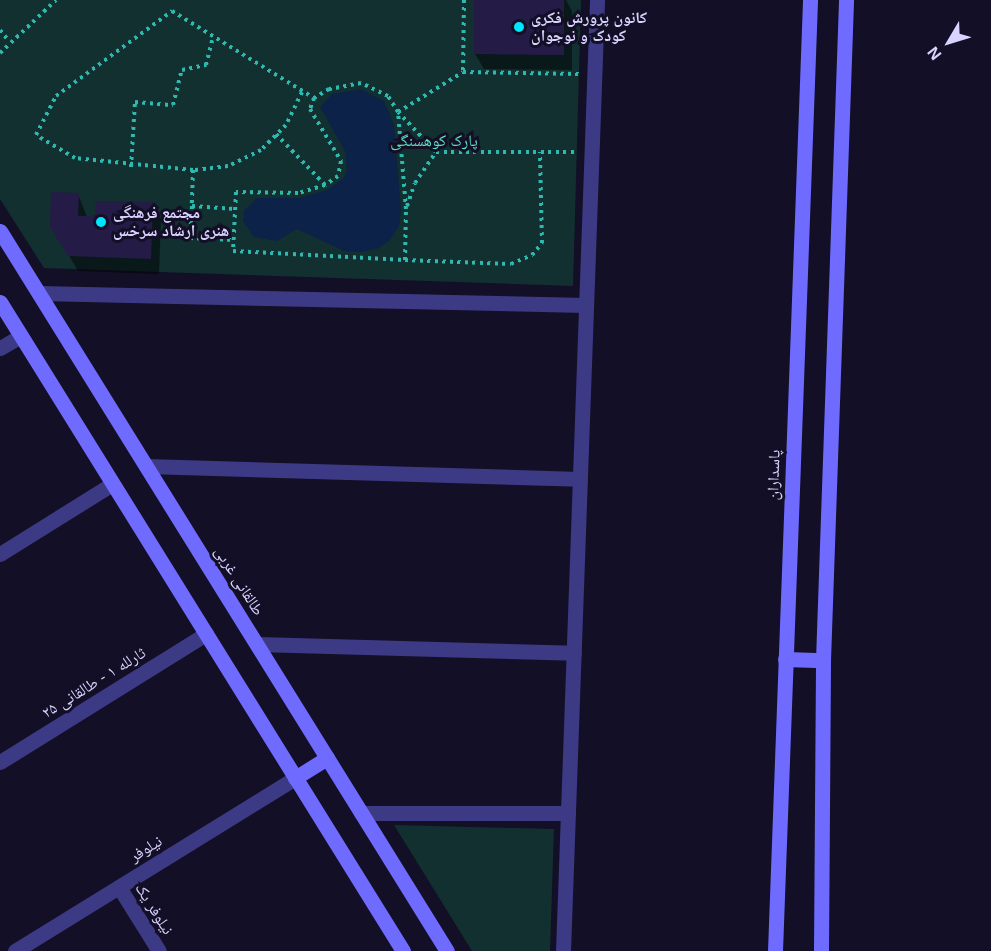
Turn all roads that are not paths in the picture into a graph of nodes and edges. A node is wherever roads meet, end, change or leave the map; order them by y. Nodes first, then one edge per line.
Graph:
1 (597, 0) edge
2 (810, 0) edge
3 (846, 0) edge
4 (0, 231) edge
5 (39, 293) junction
6 (0, 302) edge
7 (586, 305) junction
8 (21, 336) junction
9 (0, 348) edge
10 (146, 466) junction
11 (580, 478) junction
12 (112, 484) junction
13 (0, 554) edge
14 (206, 634) junction
15 (256, 644) junction
16 (574, 653) junction
17 (785, 659) junction
18 (823, 660) junction
19 (327, 758) junction
20 (0, 762) edge
21 (295, 778) junction
22 (361, 813) junction
23 (568, 813) junction
24 (119, 887) junction
25 (15, 951) edge
26 (159, 951) edge
27 (403, 951) edge
28 (447, 951) edge
29 (563, 951) edge
30 (775, 951) edge
31 (821, 951) edge

1 - 7 street
2 - 17 main road, پاسداران
3 - 18 main road
4 - 5 main road, طالقانی غربی
5 - 7 street
5 - 10 main road, طالقانی غربی
6 - 8 main road
7 - 11 street
8 - 9 street
8 - 12 main road
10 - 11 street
10 - 15 main road, طالقانی غربی
11 - 16 street
12 - 13 street
12 - 14 main road
14 - 20 street, ثارلله ۱ - طالقانی ۲۵
14 - 21 main road
15 - 16 street
15 - 19 main road, طالقانی غربی
16 - 23 street
17 - 18 main road
17 - 30 main road, پاسداران
18 - 31 main road
19 - 21 main road
19 - 22 main road, طالقانی غربی
21 - 24 street, نیلوفر
21 - 27 main road
22 - 23 street
22 - 28 main road, طالقانی غربی
23 - 29 street
24 - 25 street, نیلوفر
24 - 26 street, نیلوفر یک

